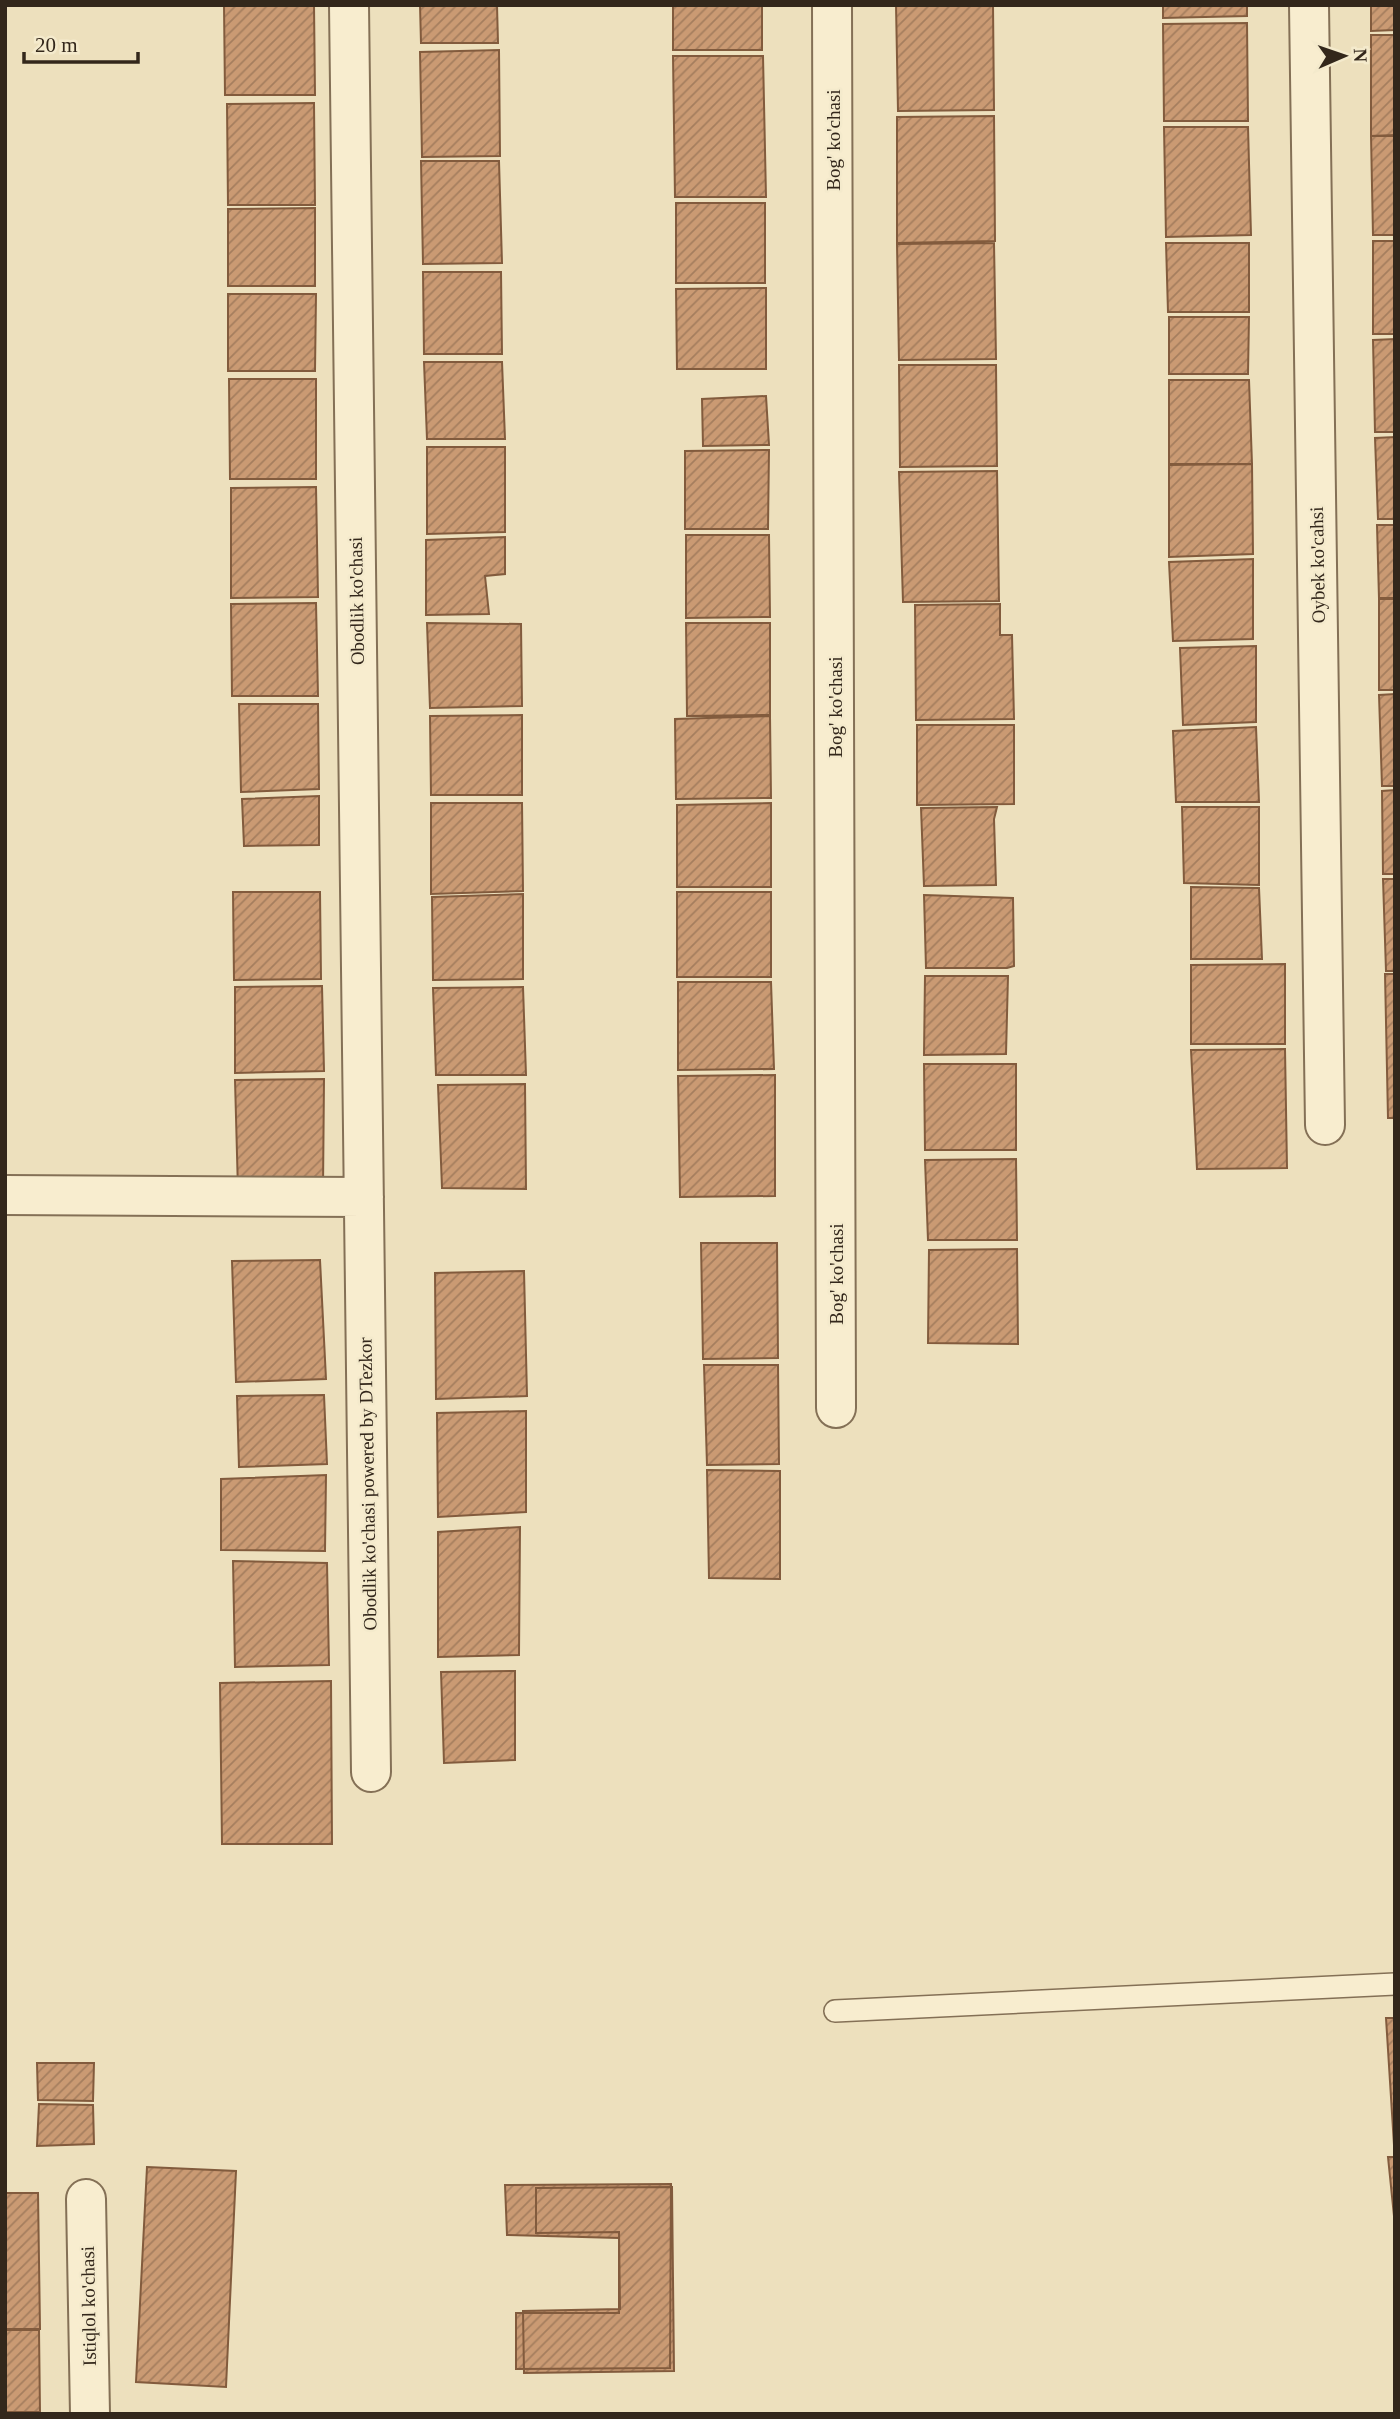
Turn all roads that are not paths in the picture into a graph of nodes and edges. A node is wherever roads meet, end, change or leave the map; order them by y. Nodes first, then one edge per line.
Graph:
1 (349, 5) edge
2 (832, 5) edge
3 (1309, 5) edge
4 (1325, 1125) dead end
5 (5, 1195) edge
6 (364, 1197) junction
7 (836, 1408) dead end
8 (370, 1772) dead end
9 (1395, 1984) edge
10 (835, 2011) dead end
11 (86, 2199) dead end
12 (90, 2414) edge

1 - 6 street, Obodlik ko'chasi
2 - 7 street, Bog' ko'chasi
3 - 4 street, Oybek ko'cahsi
5 - 6 street
6 - 8 street, Obodlik ko'chasi powered by DTezkor
9 - 10 lane
11 - 12 street, Istiqlol ko'chasi

